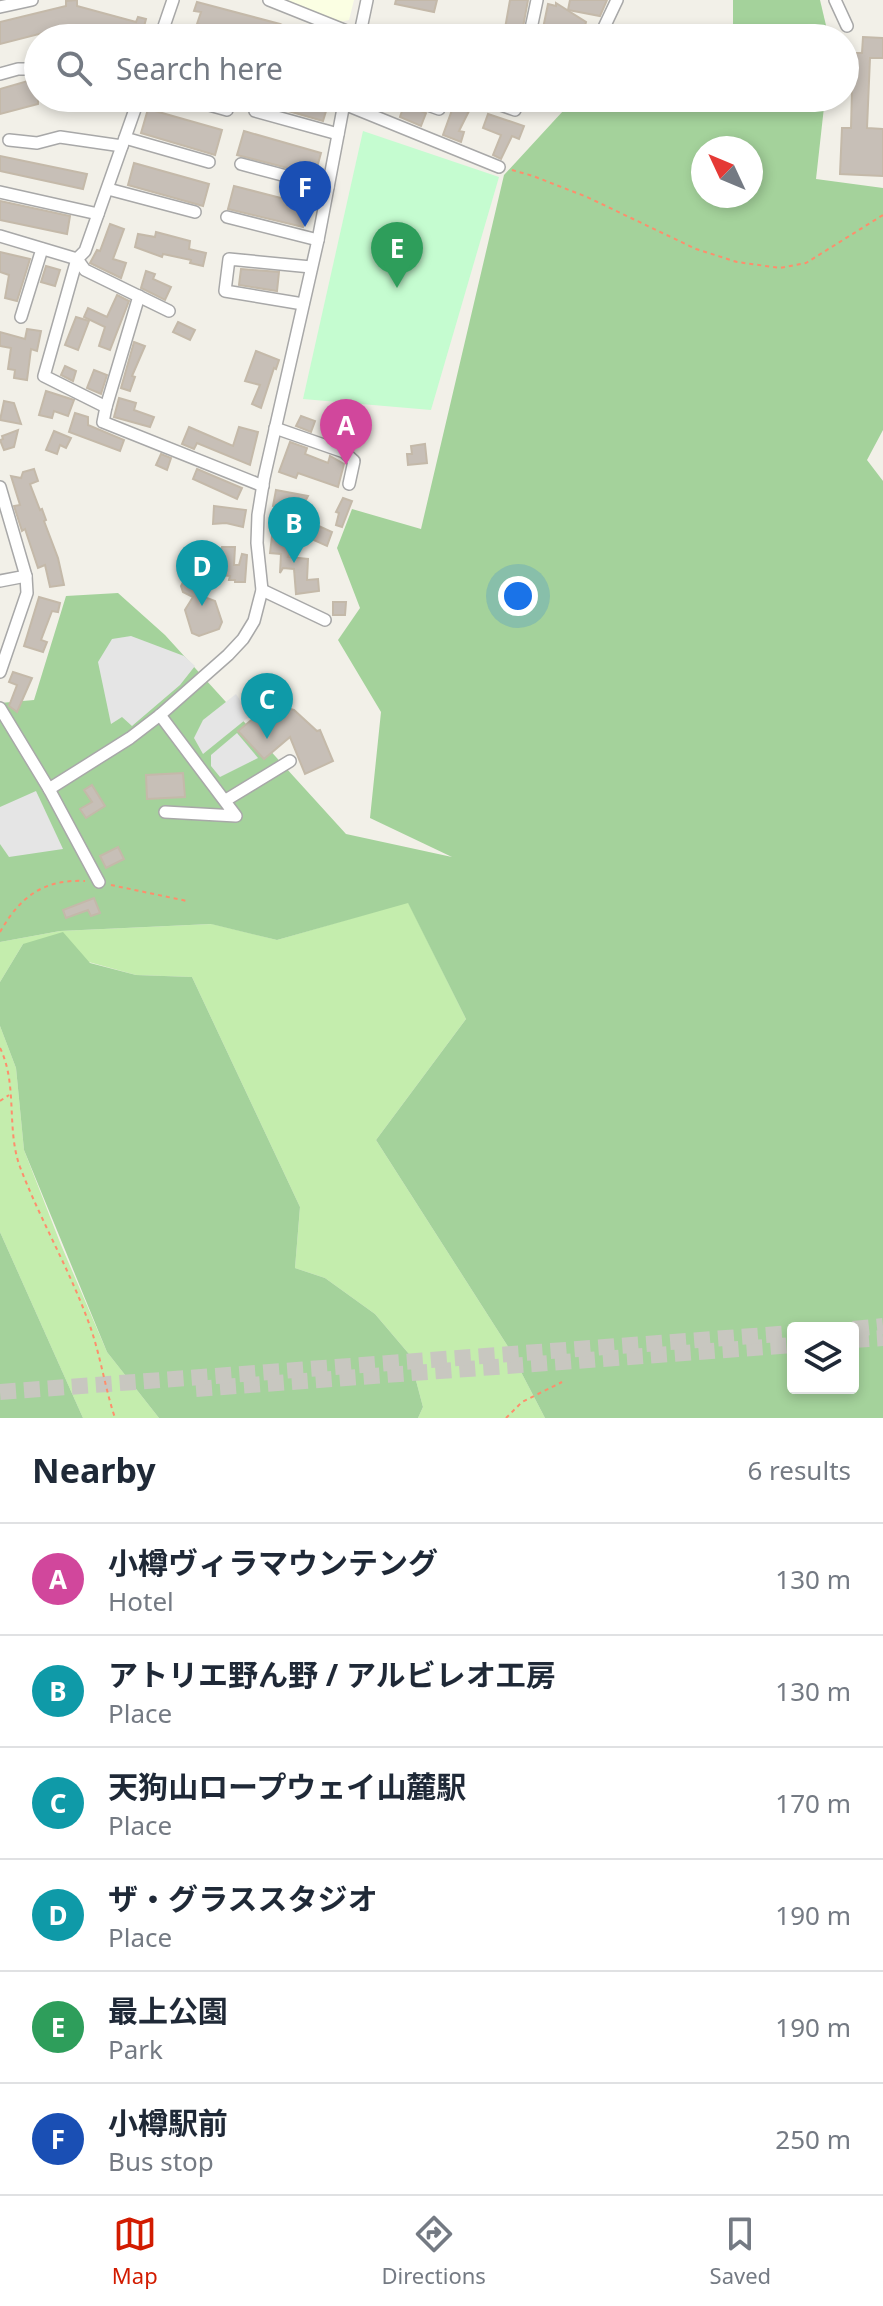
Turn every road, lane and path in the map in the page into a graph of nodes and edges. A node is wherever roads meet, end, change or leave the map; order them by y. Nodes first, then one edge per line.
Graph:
1 (32, 0) edge
2 (173, 0) edge
3 (269, 0) edge
4 (367, 0) edge
5 (537, 0) edge
6 (617, 0) edge
7 (835, 0) edge
8 (0, 7) edge
9 (165, 24) edge
10 (327, 24) edge
11 (362, 24) edge
12 (532, 24) edge
13 (606, 24) edge
14 (846, 24) edge
15 (24, 69) edge
16 (0, 74) edge
17 (134, 112) edge
18 (259, 112) edge
19 (342, 112) edge
20 (370, 112) edge
21 (338, 134) junction
22 (9, 140) dead end
23 (124, 142) junction
24 (209, 162) dead end
25 (241, 164) dead end
26 (499, 167) joint
27 (328, 187) junction
28 (108, 189) junction
29 (0, 192) edge
30 (195, 212) dead end
31 (98, 214) junction
32 (883, 215) edge
33 (227, 217) dead end
34 (0, 236) edge
35 (318, 240) junction
36 (42, 249) junction
37 (77, 259) junction
38 (311, 267) junction
39 (139, 296) junction
40 (303, 304) junction
41 (169, 311) dead end
42 (21, 317) dead end
43 (106, 407) junction
44 (275, 428) junction
45 (349, 484) dead end
46 (263, 486) junction
47 (0, 487) edge
48 (26, 576) junction
49 (0, 581) edge
50 (262, 590) junction
51 (325, 620) dead end
52 (0, 672) edge
53 (0, 708) edge
54 (160, 715) junction
55 (290, 761) dead end
56 (49, 789) junction
57 (226, 800) junction
58 (165, 812) dead end
59 (99, 882) junction
60 (187, 901) dead end
61 (0, 932) edge
62 (0, 1048) edge
63 (10, 1094) junction
64 (0, 1101) edge
65 (562, 1382) dead end
66 (115, 1418) edge
67 (506, 1418) edge

1 - 8 street
2 - 9 street
3 - 10 street
4 - 11 street
5 - 12 street
6 - 13 street
7 - 14 street
15 - 16 street
17 - 23 street
18 - 21 street
19 - 21 street
20 - 26 street
21 - 27 street
22 - 23 street
23 - 24 street
23 - 28 street
25 - 27 street
26 - 32 path
27 - 35 street
28 - 30 street
28 - 31 street
29 - 31 street
31 - 37 street
33 - 35 street
34 - 36 street
35 - 38 street
36 - 37 street
36 - 42 street
37 - 39 street
37 - 43 street
38 - 40 street
38 - 40 street
39 - 41 street
39 - 43 street
40 - 44 street
43 - 46 street
44 - 45 street
44 - 46 street
46 - 50 street
47 - 48 street
48 - 49 street
48 - 52 street
50 - 51 street
50 - 54 street
53 - 56 street
54 - 56 street
54 - 57 street
55 - 57 street
56 - 59 street
57 - 58 street
59 - 60 path
59 - 61 path
62 - 63 path
63 - 64 path
63 - 66 path
65 - 67 path

